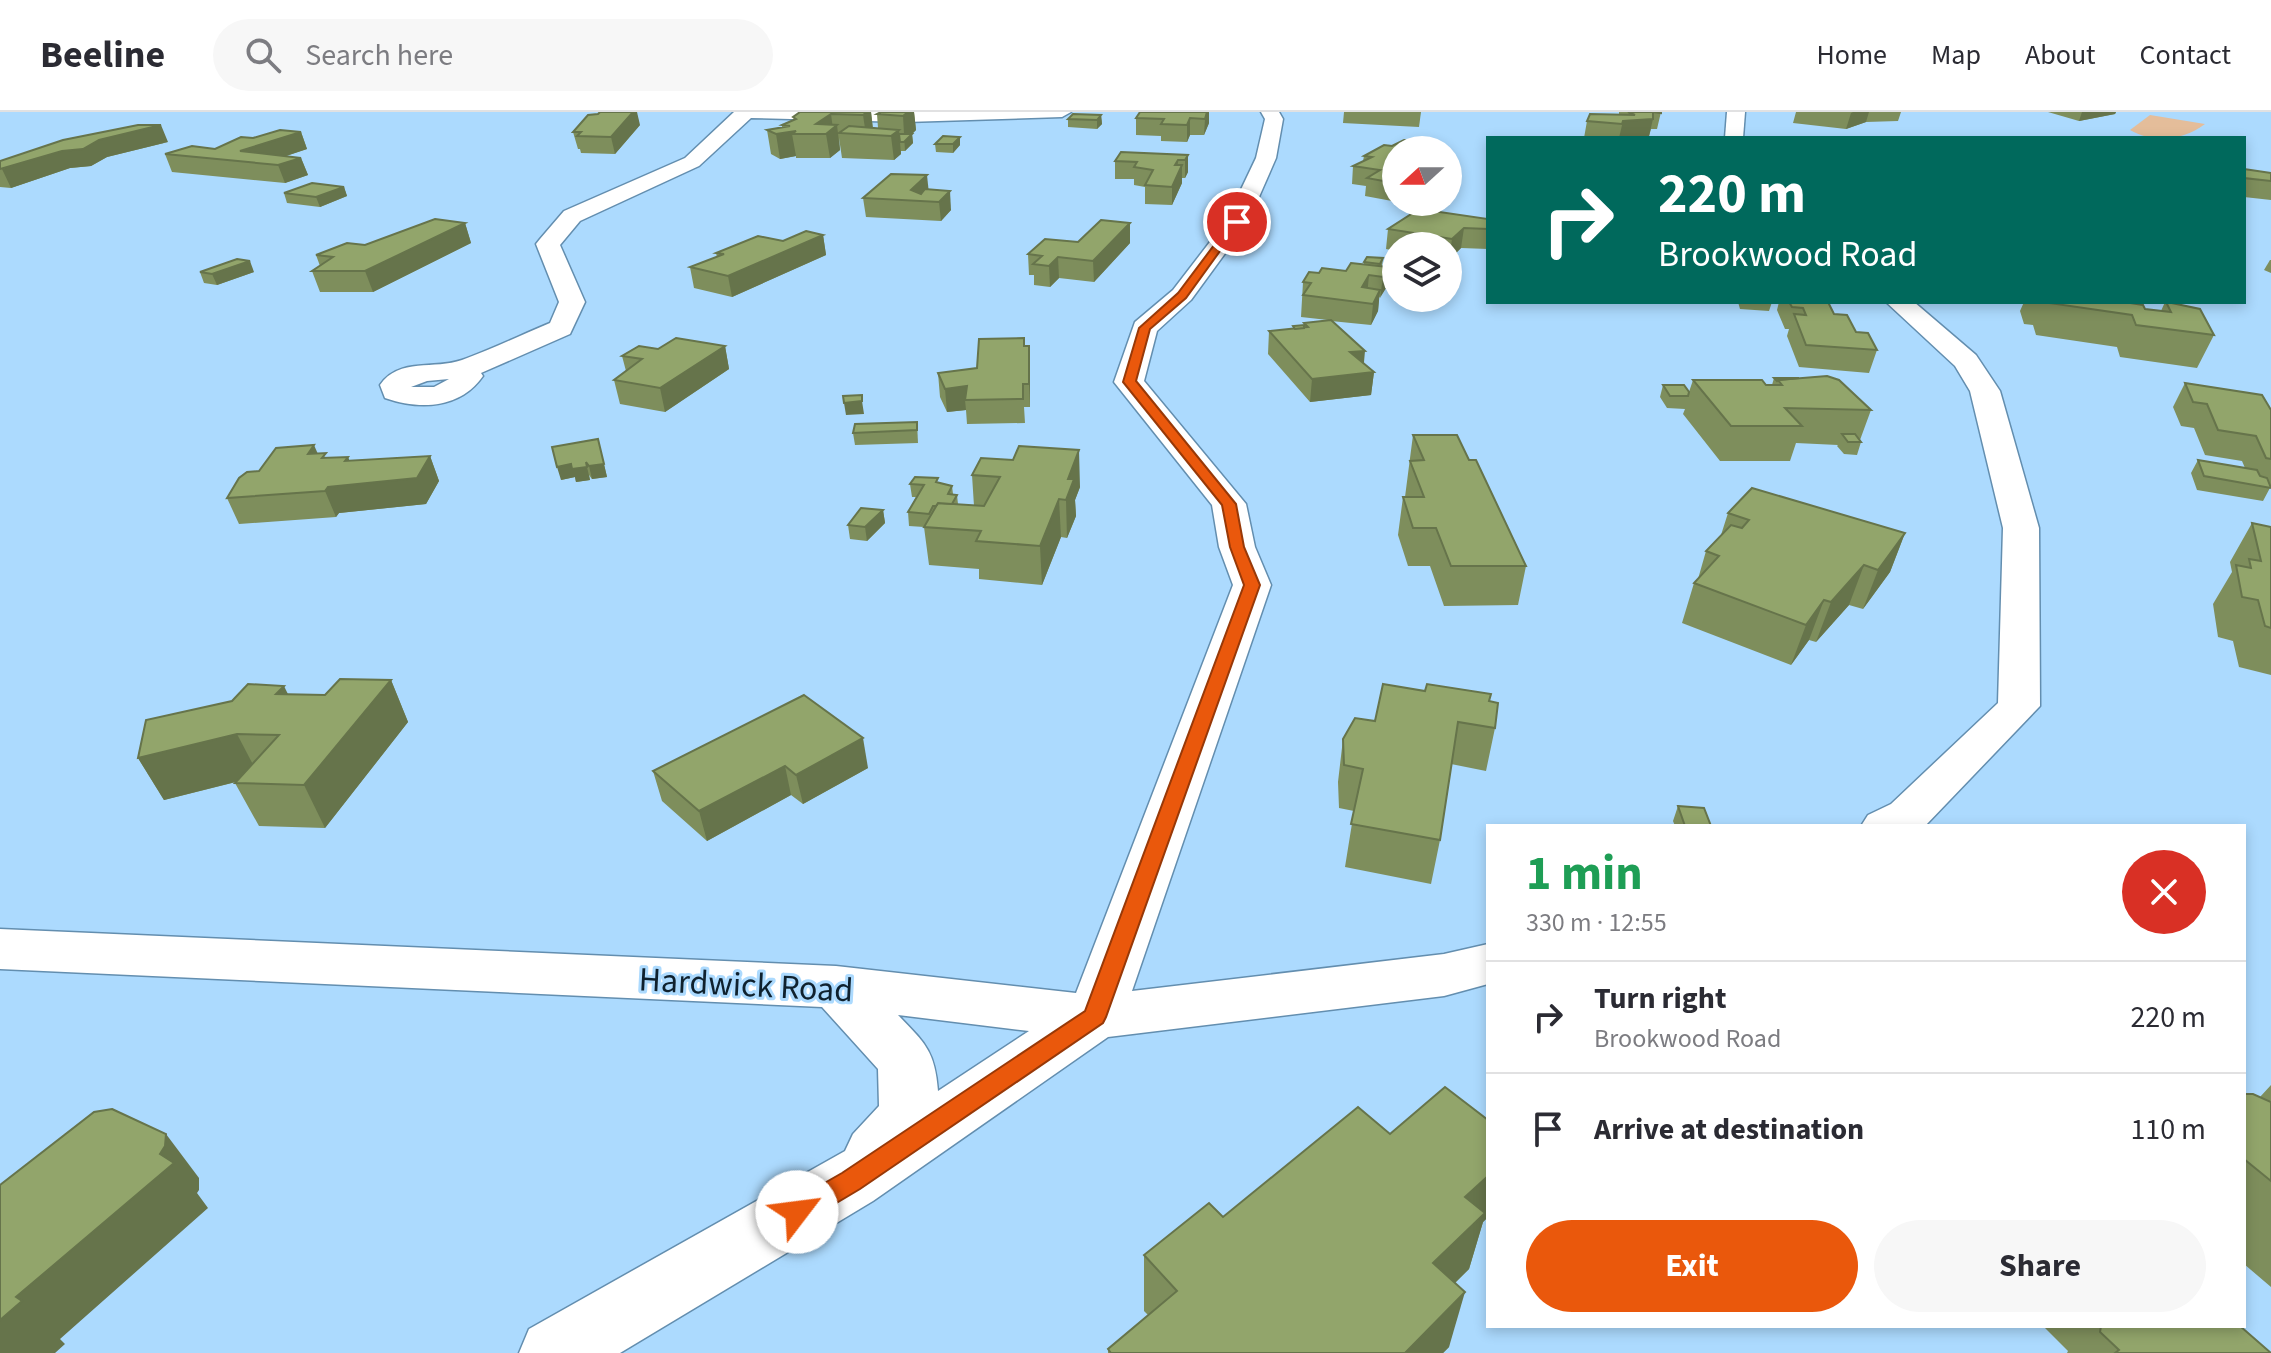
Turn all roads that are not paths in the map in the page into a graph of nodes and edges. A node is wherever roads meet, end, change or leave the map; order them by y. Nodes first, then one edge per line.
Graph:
1 (745, 112) edge
2 (1062, 112) edge
3 (1270, 112) edge
4 (1736, 112) edge
5 (1734, 136) edge
6 (1901, 304) edge
7 (463, 370) dead end
8 (1889, 824) edge
9 (0, 949) edge
10 (1486, 964) edge
11 (836, 987) junction
12 (1095, 1017) junction
13 (851, 1181) junction
14 (554, 1353) edge

1 - 2 street
1 - 7 street
3 - 12 street
4 - 5 street
6 - 8 street
9 - 11 street, Hardwick Road
10 - 12 street, Hardwick Road
11 - 12 street, Hardwick Road
11 - 13 street
12 - 13 street
13 - 14 street

